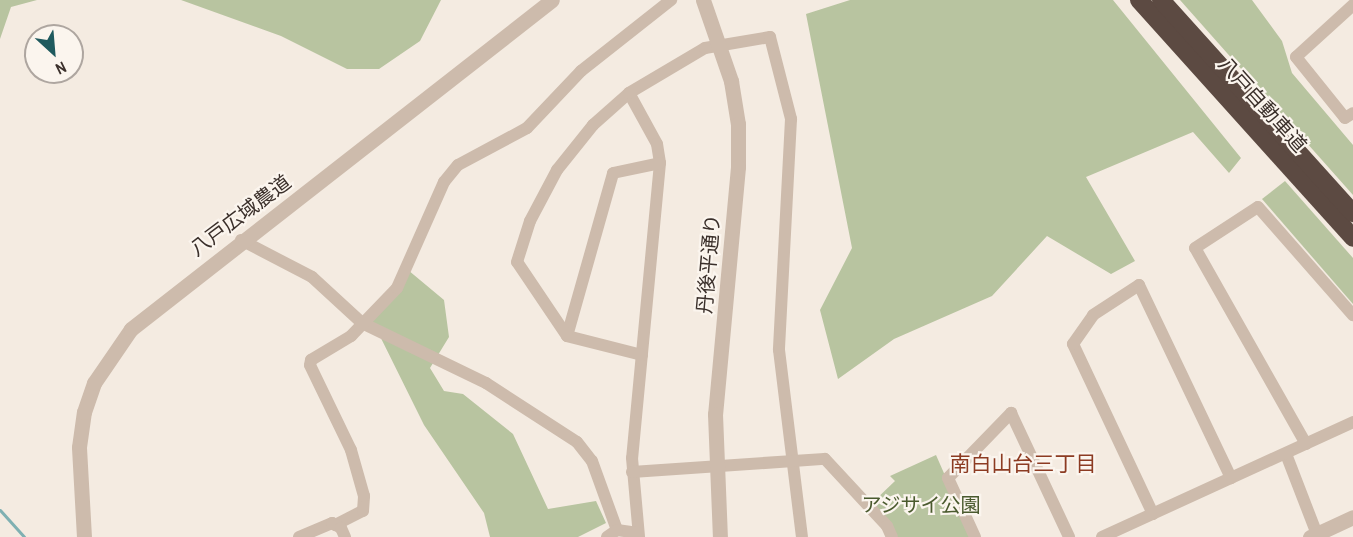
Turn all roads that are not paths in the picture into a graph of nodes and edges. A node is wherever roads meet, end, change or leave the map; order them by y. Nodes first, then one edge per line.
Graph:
1 (552, 0) edge
2 (671, 0) edge
3 (703, 0) edge
4 (1139, 0) edge
5 (1161, 0) edge
6 (1349, 4) edge
7 (721, 44) junction
8 (629, 93) junction
9 (1353, 113) edge
10 (660, 163) junction
11 (1353, 213) edge
12 (1353, 238) edge
13 (241, 240) junction
14 (1353, 315) edge
15 (362, 323) junction
16 (567, 336) junction
17 (642, 355) junction
18 (1353, 422) edge
19 (1306, 444) junction
20 (1286, 454) junction
21 (793, 461) junction
22 (715, 466) junction
23 (632, 472) junction
24 (1231, 478) junction
25 (1153, 514) junction
26 (1353, 517) edge
27 (335, 525) junction
28 (612, 533) edge
29 (639, 535) edge
30 (1315, 536) edge
31 (84, 537) edge
32 (299, 537) edge
33 (345, 537) edge
34 (720, 537) edge
35 (802, 537) edge
36 (892, 537) edge
37 (975, 537) edge
38 (1069, 537) edge
39 (1102, 537) edge

1 - 13 street, 八戸広域農道
2 - 15 street
3 - 7 street, 丹後平通り
4 - 12 highway, 八戸自動車道
5 - 11 highway, 八戸自動車道
6 - 9 street
7 - 8 street
7 - 21 street
7 - 22 street, 丹後平通り
8 - 10 street
8 - 16 street
10 - 16 street
10 - 17 street
13 - 15 street
13 - 31 street, 八戸広域農道
14 - 19 street
15 - 27 street
15 - 28 street
16 - 17 street
17 - 23 street
18 - 19 street
19 - 20 street
20 - 24 street
20 - 30 street
21 - 22 street
21 - 35 street
21 - 36 street
22 - 23 street
22 - 34 street, 丹後平通り
23 - 29 street
24 - 25 street
24 - 25 street
25 - 39 street
26 - 30 street
27 - 32 street
27 - 33 street
28 - 29 street
37 - 38 street

